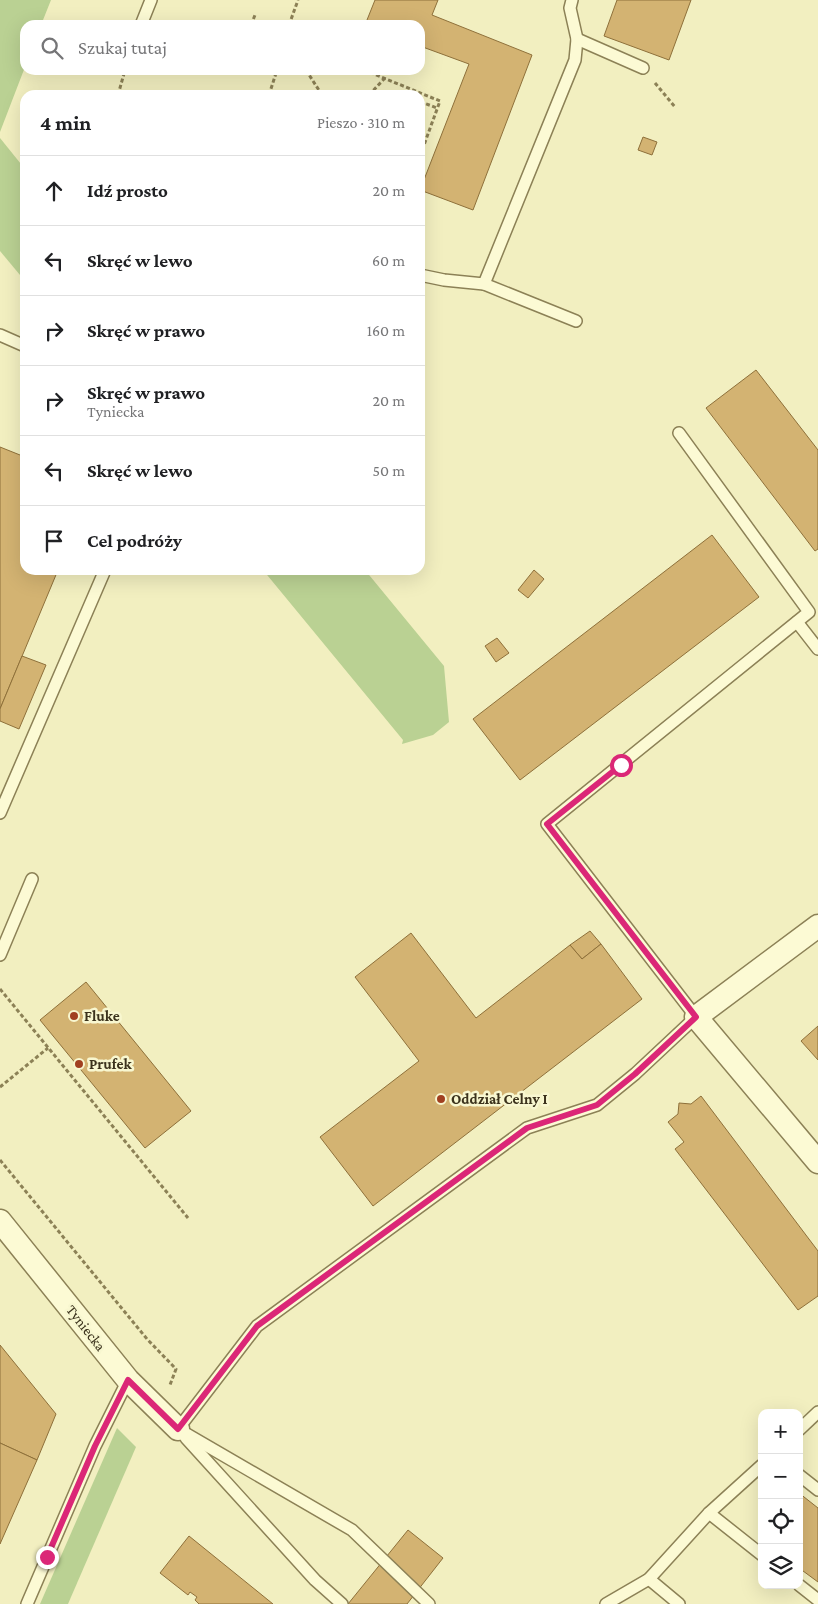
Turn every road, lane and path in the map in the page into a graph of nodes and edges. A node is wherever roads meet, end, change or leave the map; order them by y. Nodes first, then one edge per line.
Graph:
1 (151, 0) edge
2 (298, 0) edge
3 (572, 0) edge
4 (255, 15) dead end
5 (143, 20) edge
6 (253, 20) edge
7 (291, 20) edge
8 (577, 39) junction
9 (643, 68) joint
10 (124, 75) edge
11 (275, 75) edge
12 (309, 75) edge
13 (377, 75) edge
14 (385, 78) junction
15 (119, 90) edge
16 (270, 90) edge
17 (319, 90) edge
18 (374, 90) edge
19 (414, 90) edge
20 (425, 95) edge
21 (425, 103) edge
22 (675, 107) dead end
23 (437, 108) junction
24 (425, 142) edge
25 (425, 276) edge
26 (484, 284) junction
27 (576, 321) dead end
28 (0, 335) edge
29 (20, 344) edge
30 (678, 433) dead end
31 (103, 575) edge
32 (797, 622) junction
33 (818, 650) edge
34 (0, 813) edge
35 (32, 879) dead end
36 (818, 926) edge
37 (0, 955) edge
38 (0, 989) edge
39 (696, 1017) junction
40 (48, 1048) junction
41 (0, 1087) edge
42 (0, 1160) edge
43 (818, 1162) edge
44 (188, 1218) dead end
45 (0, 1221) edge
46 (176, 1369) dead end
47 (128, 1380) junction
48 (818, 1412) edge
49 (803, 1426) edge
50 (178, 1429) junction
51 (758, 1469) edge
52 (803, 1478) edge
53 (818, 1490) edge
54 (710, 1513) junction
55 (758, 1552) edge
56 (649, 1579) junction
57 (803, 1588) edge
58 (818, 1600) edge
59 (27, 1604) edge
60 (342, 1604) edge
61 (429, 1604) edge
62 (606, 1604) edge
63 (679, 1604) edge

1 - 5 lane
2 - 7 path
3 - 8 lane
4 - 6 path
8 - 9 lane
8 - 26 lane
9 - 22 path
10 - 15 path
11 - 16 path
12 - 17 path
13 - 14 path
14 - 18 path
14 - 19 path
20 - 23 path
21 - 23 path
23 - 24 path
25 - 26 lane
26 - 27 lane
28 - 29 lane
30 - 32 lane
31 - 34 lane
32 - 33 lane
32 - 39 lane
35 - 37 lane
36 - 39 street
38 - 40 path
39 - 43 street
39 - 50 lane
40 - 41 path
40 - 44 path
42 - 46 path
45 - 47 street, Tyniecka
47 - 50 street, Tyniecka
47 - 59 lane
48 - 49 lane
50 - 60 lane
50 - 61 lane
51 - 54 lane
52 - 53 lane
54 - 55 lane
54 - 56 lane
56 - 62 lane
56 - 63 lane
57 - 58 lane

